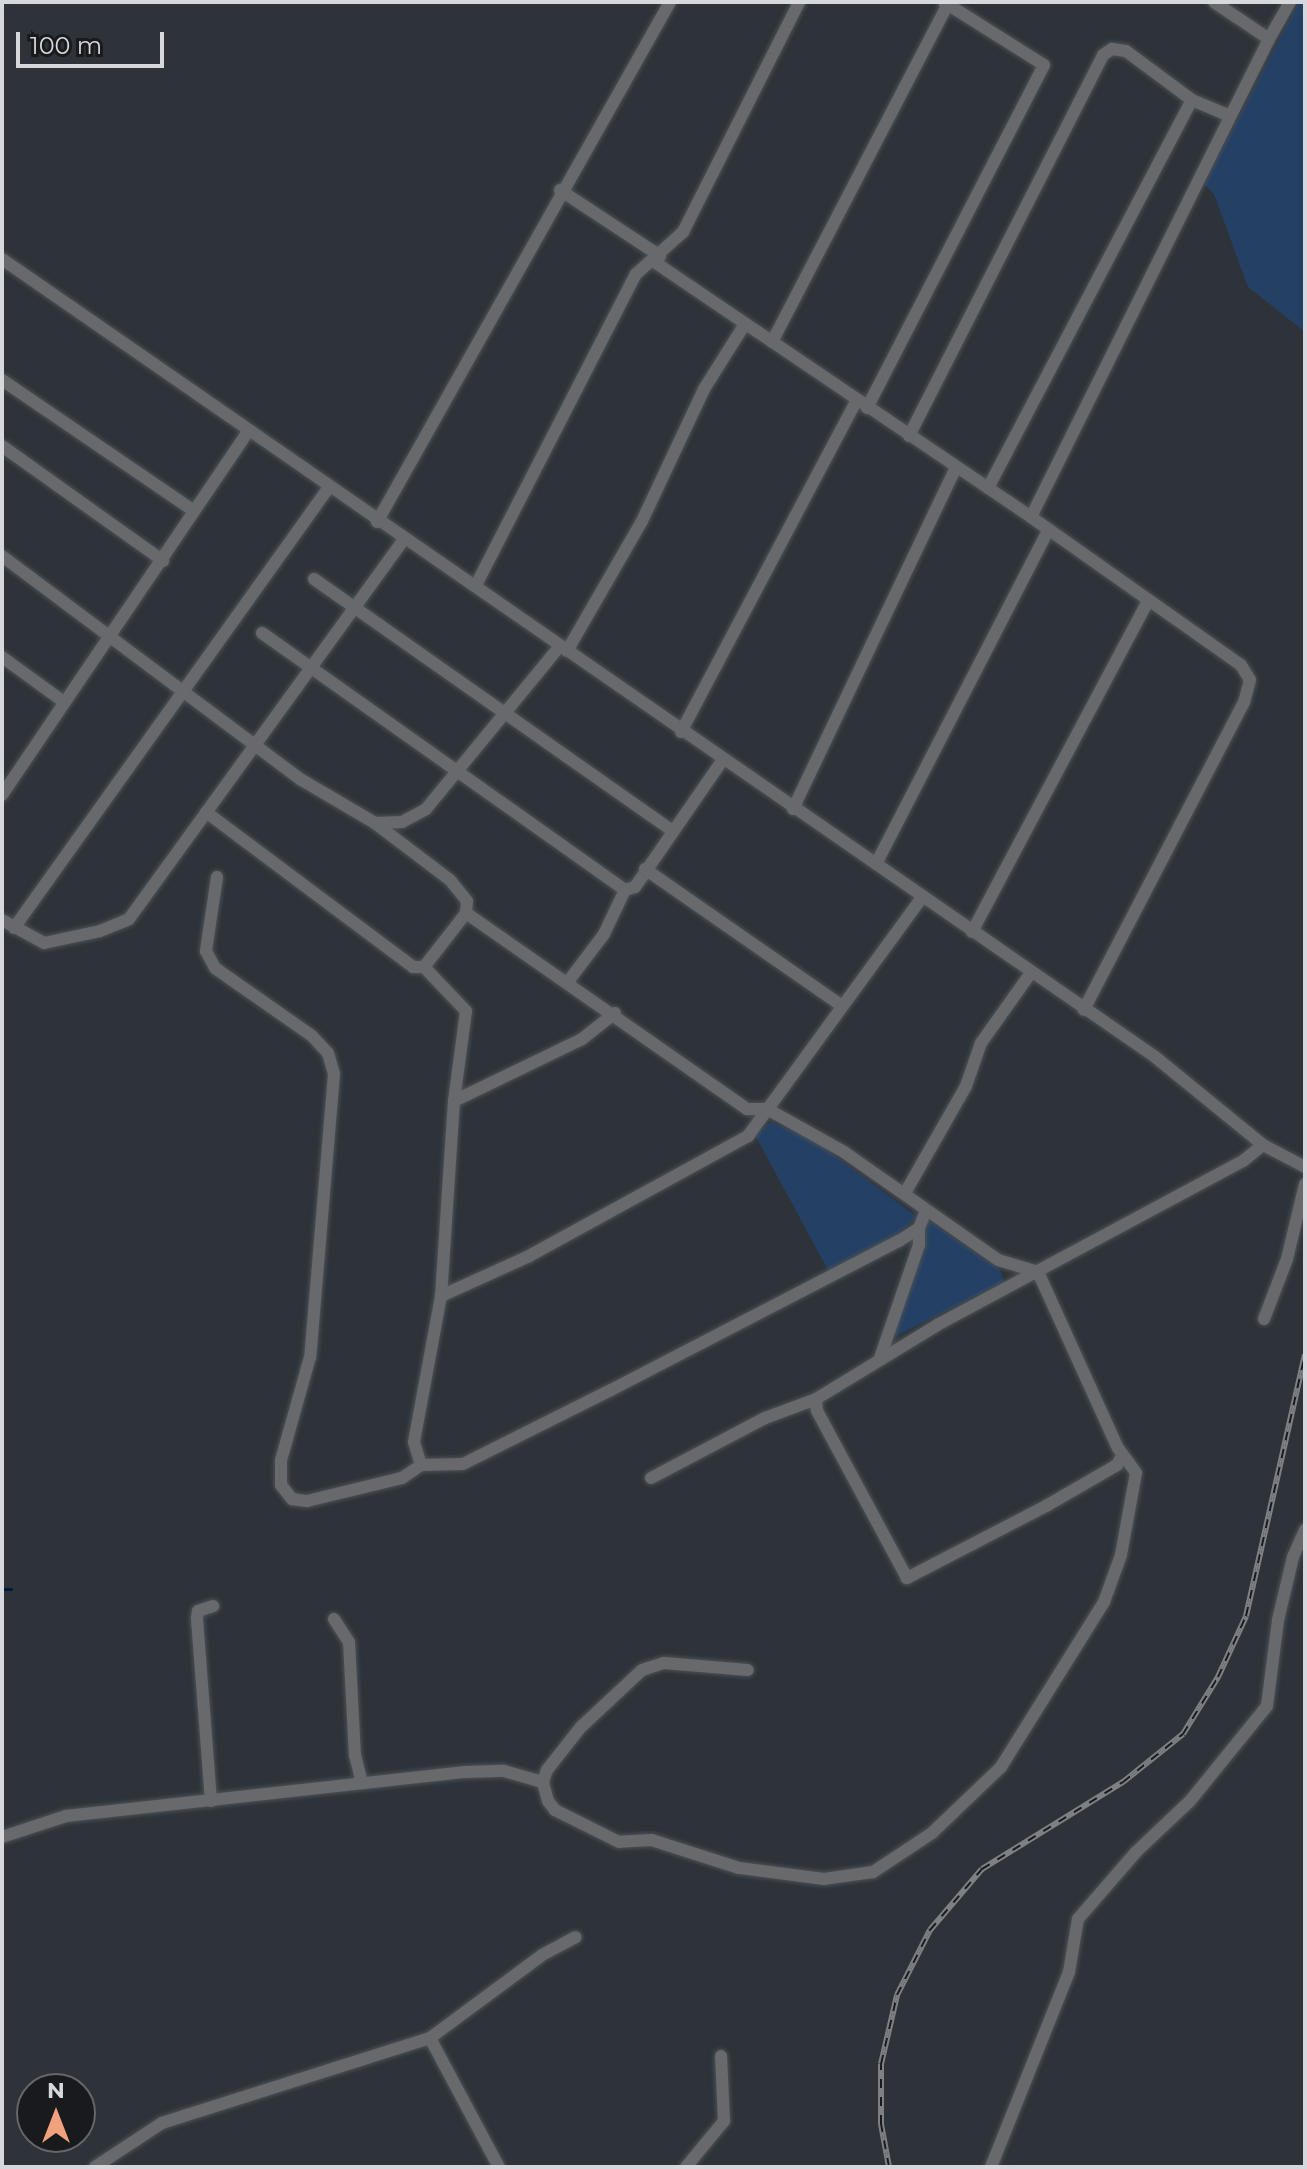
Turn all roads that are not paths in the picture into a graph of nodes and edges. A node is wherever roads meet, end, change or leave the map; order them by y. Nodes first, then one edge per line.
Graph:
1 (670, 2) edge
2 (799, 2) edge
3 (1214, 2) edge
4 (1290, 2) edge
5 (947, 3) edge
6 (1269, 39) junction
7 (1192, 100) junction
8 (1230, 116) junction
9 (560, 190) junction
10 (2, 259) edge
11 (657, 259) junction
12 (745, 324) junction
13 (772, 342) junction
14 (2, 380) edge
15 (861, 404) junction
16 (248, 432) junction
17 (909, 436) junction
18 (2, 446) edge
19 (956, 468) junction
20 (329, 487) junction
21 (988, 488) junction
22 (194, 511) junction
23 (1031, 517) junction
24 (377, 522) junction
25 (1048, 531) junction
26 (403, 540) junction
27 (2, 556) edge
28 (163, 561) junction
29 (314, 579) dead end
30 (476, 585) junction
31 (1148, 601) junction
32 (354, 607) junction
33 (262, 633) dead end
34 (110, 635) junction
35 (564, 649) junction
36 (2, 657) edge
37 (311, 666) junction
38 (182, 688) junction
39 (64, 702) junction
40 (506, 715) junction
41 (681, 732) junction
42 (254, 741) junction
43 (722, 761) junction
44 (460, 770) junction
45 (2, 795) edge
46 (793, 809) junction
47 (206, 812) junction
48 (375, 823) junction
49 (671, 830) junction
50 (876, 864) junction
51 (645, 869) junction
52 (217, 877) dead end
53 (625, 890) junction
54 (922, 897) junction
55 (466, 913) junction
56 (2, 920) edge
57 (14, 928) junction
58 (972, 932) junction
59 (424, 967) junction
60 (1030, 974) junction
61 (567, 983) junction
62 (842, 1006) junction
63 (1084, 1010) junction
64 (615, 1013) junction
65 (454, 1101) junction
66 (767, 1109) junction
67 (1263, 1145) junction
68 (1305, 1167) edge
69 (1305, 1184) edge
70 (905, 1193) junction
71 (926, 1211) junction
72 (919, 1228) junction
73 (1038, 1272) junction
74 (441, 1296) junction
75 (1264, 1319) dead end
76 (880, 1358) junction
77 (816, 1399) junction
78 (1122, 1456) junction
79 (421, 1465) junction
80 (651, 1478) dead end
81 (1305, 1530) edge
82 (213, 1606) dead end
83 (334, 1619) dead end
84 (748, 1670) dead end
85 (543, 1782) junction
86 (362, 1783) junction
87 (211, 1801) junction
88 (2, 1837) edge
89 (576, 1937) dead end
90 (430, 2038) junction
91 (721, 2056) dead end
92 (95, 2167) edge
93 (499, 2167) edge
94 (686, 2167) edge
95 (991, 2167) edge

1 - 9 street
2 - 11 street
3 - 6 street
4 - 6 street
5 - 13 street
5 - 15 street
6 - 8 street
7 - 8 street
7 - 17 street
7 - 21 street
8 - 23 street
9 - 11 street
9 - 24 street
10 - 16 street
11 - 12 street
11 - 30 street
12 - 13 street
12 - 35 street
13 - 15 street
14 - 22 street
15 - 17 street
15 - 41 street
16 - 20 street
16 - 22 street
17 - 19 street
18 - 28 street
19 - 21 street
19 - 46 street
20 - 24 street
20 - 38 street
21 - 23 street
22 - 28 street
23 - 25 street
24 - 26 street
25 - 31 street
25 - 50 street
26 - 30 street
26 - 32 street
27 - 34 street
28 - 34 street
29 - 32 street
30 - 35 street
31 - 58 street
31 - 63 street
32 - 37 street
32 - 40 street
33 - 37 street
34 - 38 street
34 - 39 street
35 - 40 street
35 - 41 street
36 - 39 street
37 - 42 street
37 - 44 street
38 - 42 street
38 - 57 street
39 - 45 street
40 - 44 street
40 - 49 street
41 - 43 street
42 - 47 street
42 - 48 street
43 - 46 street
43 - 49 street
44 - 48 street
44 - 53 street
46 - 50 street
47 - 57 street
47 - 59 street
48 - 55 street
49 - 51 street
50 - 54 street
51 - 53 street
51 - 62 street
52 - 79 street
53 - 61 street
54 - 58 street
54 - 62 street
55 - 59 street
55 - 61 street
56 - 57 street
58 - 60 street
59 - 65 street
60 - 63 street
60 - 70 street
61 - 64 street
62 - 66 street
63 - 67 street
64 - 65 street
64 - 66 street
65 - 74 street
66 - 70 street
66 - 74 street
67 - 68 street
67 - 73 street
69 - 75 street
70 - 71 street
71 - 72 street
71 - 73 street
72 - 76 street
72 - 79 street
73 - 76 street
73 - 78 street
74 - 79 street
76 - 77 street
77 - 78 street
77 - 80 street
78 - 85 street
81 - 95 street
82 - 87 street
83 - 86 street
84 - 85 street
85 - 86 street
86 - 87 street
87 - 88 street
89 - 90 street
90 - 92 street
90 - 93 street
91 - 94 street

